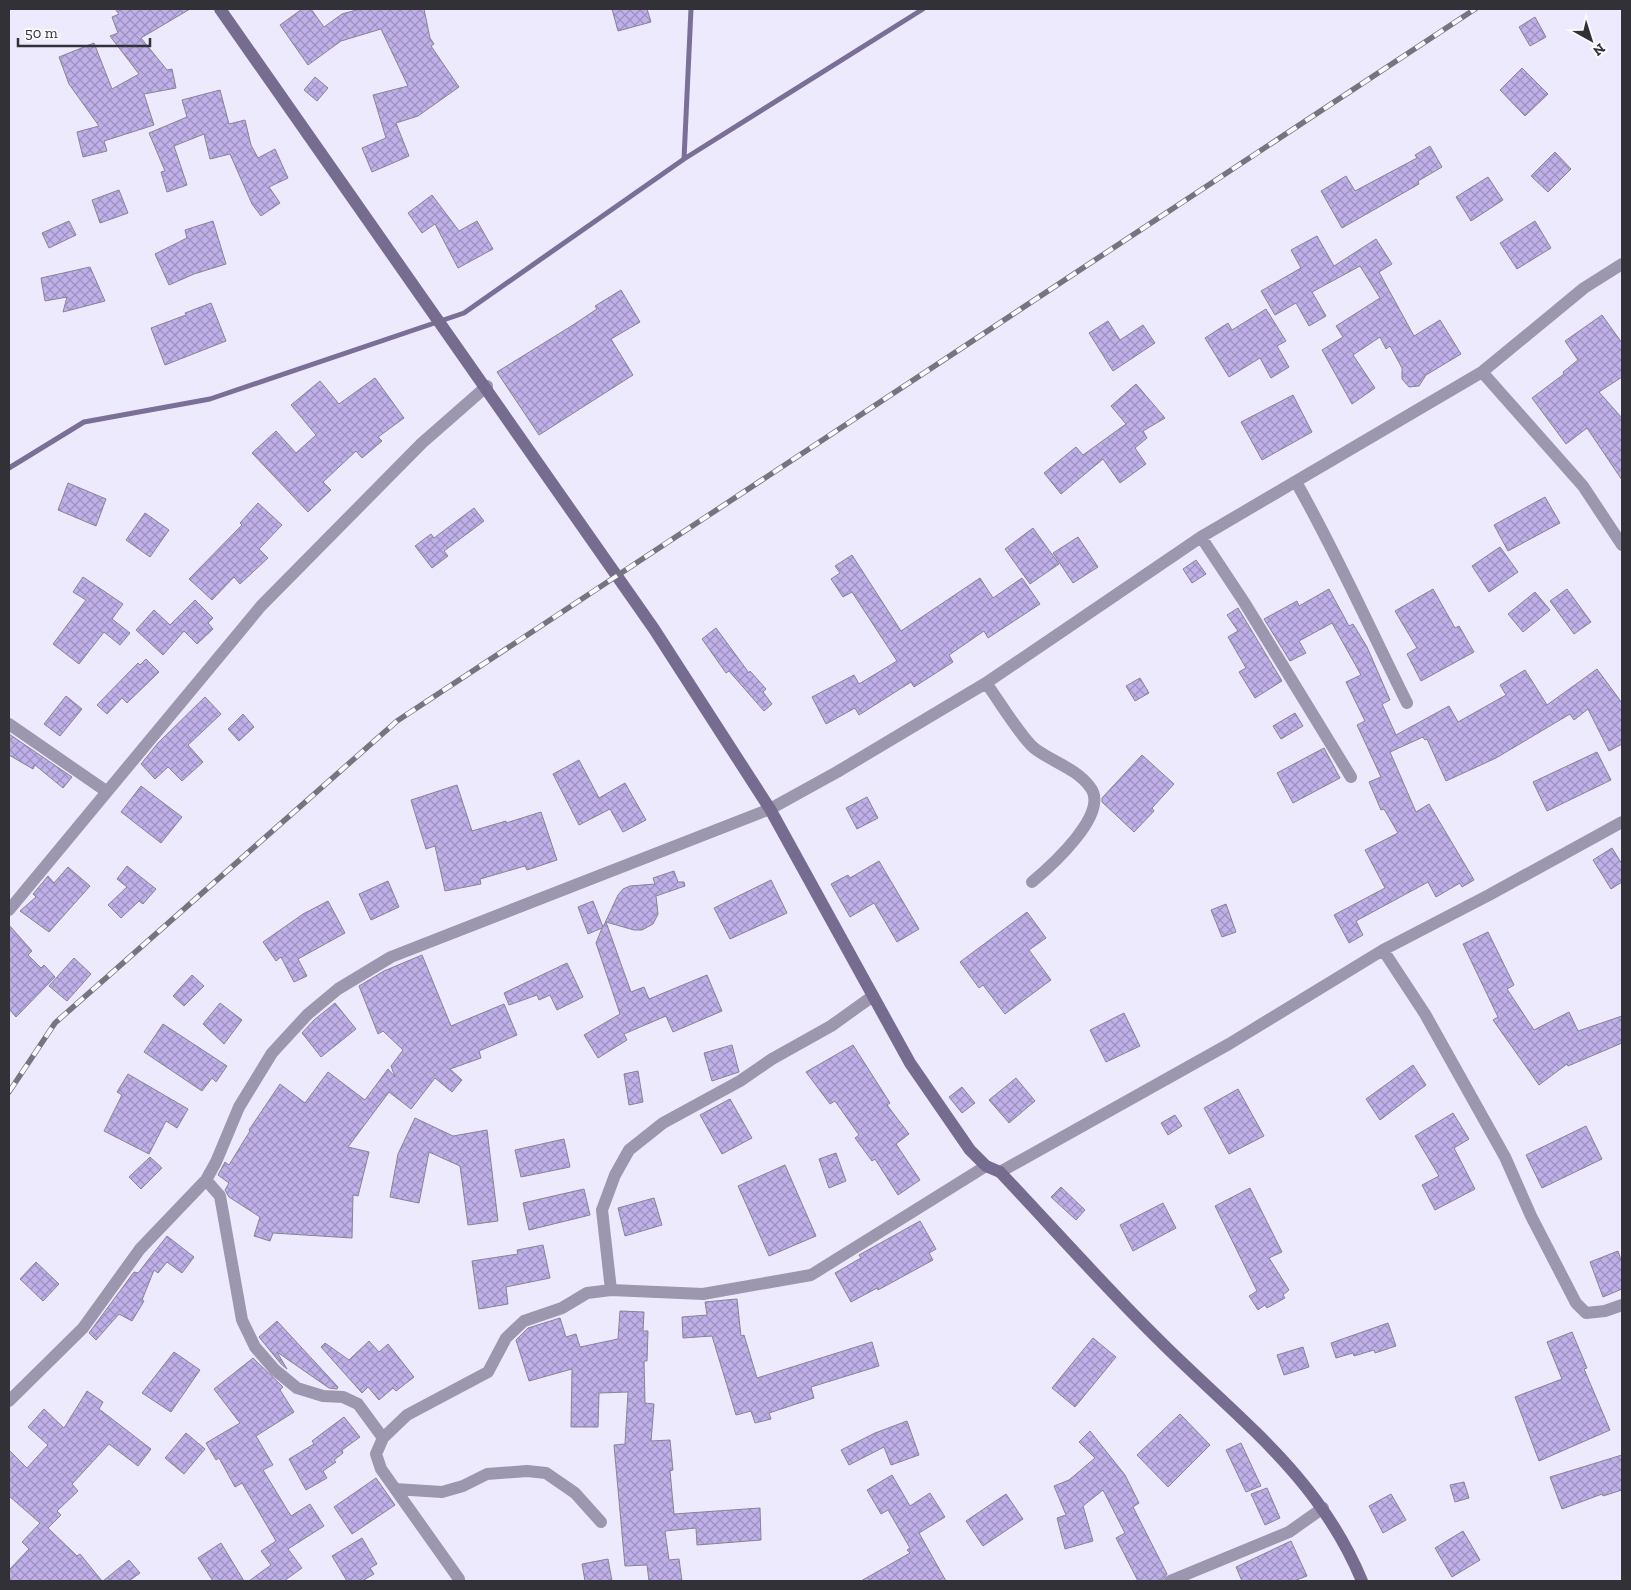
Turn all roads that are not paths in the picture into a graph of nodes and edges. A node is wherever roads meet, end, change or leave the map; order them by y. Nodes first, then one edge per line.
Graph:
1 (220, 9) edge
2 (1622, 264) edge
3 (1482, 372) junction
4 (487, 386) junction
5 (1296, 482) junction
6 (1201, 537) junction
7 (1622, 545) edge
8 (986, 683) junction
9 (1407, 702) dead end
10 (9, 724) edge
11 (1351, 777) dead end
12 (106, 791) junction
13 (770, 809) junction
14 (1622, 822) edge
15 (1032, 882) dead end
16 (9, 910) edge
17 (1383, 950) junction
18 (873, 996) junction
19 (986, 1166) junction
20 (1000, 1172) junction
21 (206, 1180) junction
22 (611, 1290) junction
23 (1622, 1304) edge
24 (9, 1401) edge
25 (383, 1438) junction
26 (395, 1489) junction
27 (1323, 1508) junction
28 (601, 1522) dead end
29 (459, 1580) dead end
30 (1170, 1581) edge
31 (1362, 1581) edge

1 - 4 street
2 - 3 street
3 - 5 street
3 - 7 street
4 - 12 street
4 - 13 street
5 - 6 street
5 - 9 street
6 - 8 street
6 - 11 street
8 - 13 street
8 - 15 street
10 - 12 street
12 - 16 street
13 - 18 street
13 - 21 street
14 - 17 street
17 - 20 street
17 - 23 street
18 - 19 street
18 - 22 street
19 - 20 street
19 - 22 street
20 - 27 street
21 - 24 street
21 - 25 street
22 - 25 street
25 - 26 street
26 - 28 street
26 - 29 street
27 - 30 street
27 - 31 street

